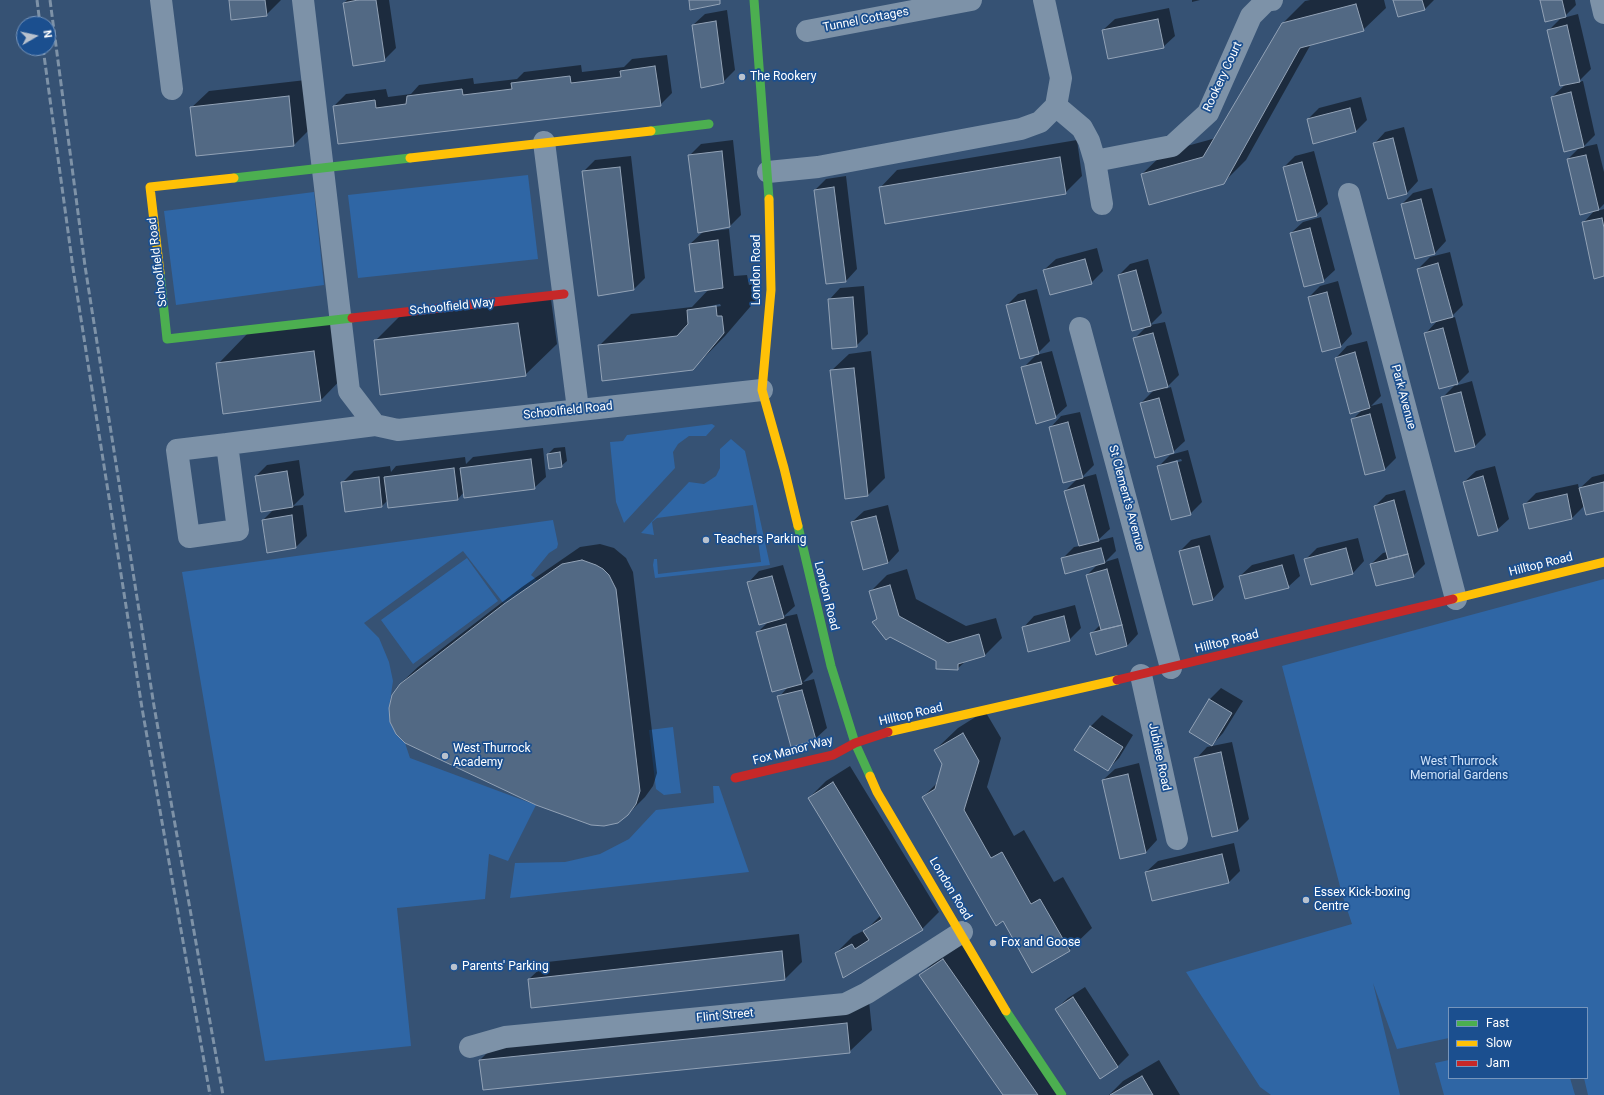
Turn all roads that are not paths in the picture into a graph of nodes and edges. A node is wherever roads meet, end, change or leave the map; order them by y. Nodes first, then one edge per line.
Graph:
1 (161, 0) edge
2 (303, 0) edge
3 (754, 0) edge
4 (971, 0) edge
5 (1044, 0) edge
6 (1272, 0) edge
7 (1601, 0) edge
8 (1604, 13) edge
9 (807, 31) dead end
10 (172, 89) dead end
11 (1056, 106) junction
12 (709, 124) dead end
13 (544, 142) junction
14 (1095, 161) junction
15 (323, 167) junction
16 (768, 172) junction
17 (1349, 194) dead end
18 (1102, 204) dead end
19 (564, 294) junction
20 (340, 319) junction
21 (1080, 328) dead end
22 (762, 390) junction
23 (578, 409) junction
24 (375, 425) junction
25 (227, 444) junction
26 (1604, 562) edge
27 (1456, 599) junction
28 (1171, 668) junction
29 (1141, 675) junction
30 (855, 743) junction
31 (735, 778) dead end
32 (1177, 839) dead end
33 (962, 932) junction
34 (470, 1048) dead end
35 (1062, 1095) edge

1 - 10 street
2 - 15 street
3 - 16 street, London Road
4 - 9 street, Tunnel Cottages
5 - 11 street
6 - 14 street, Rookery Court
7 - 8 street
11 - 14 street
11 - 16 street
12 - 13 street
13 - 15 street
13 - 19 street
14 - 18 street
15 - 20 street
15 - 20 street, Schoolfield Road
16 - 22 street, London Road
17 - 27 street, Park Avenue
19 - 20 street, Schoolfield Way
19 - 23 street
20 - 24 street
21 - 28 street, St Clement's Avenue
22 - 23 street, Schoolfield Road
22 - 30 street, London Road
23 - 24 street, Schoolfield Road
24 - 25 street, Schoolfield Road
25 - 25 street, Schoolfield Road
26 - 27 street, Hilltop Road
27 - 28 street, Hilltop Road
28 - 29 street, Hilltop Road
29 - 30 street, Hilltop Road
29 - 32 street, Jubilee Road
30 - 31 street, Fox Manor Way
30 - 33 street, London Road
33 - 34 street, Flint Street
33 - 35 street, London Road

